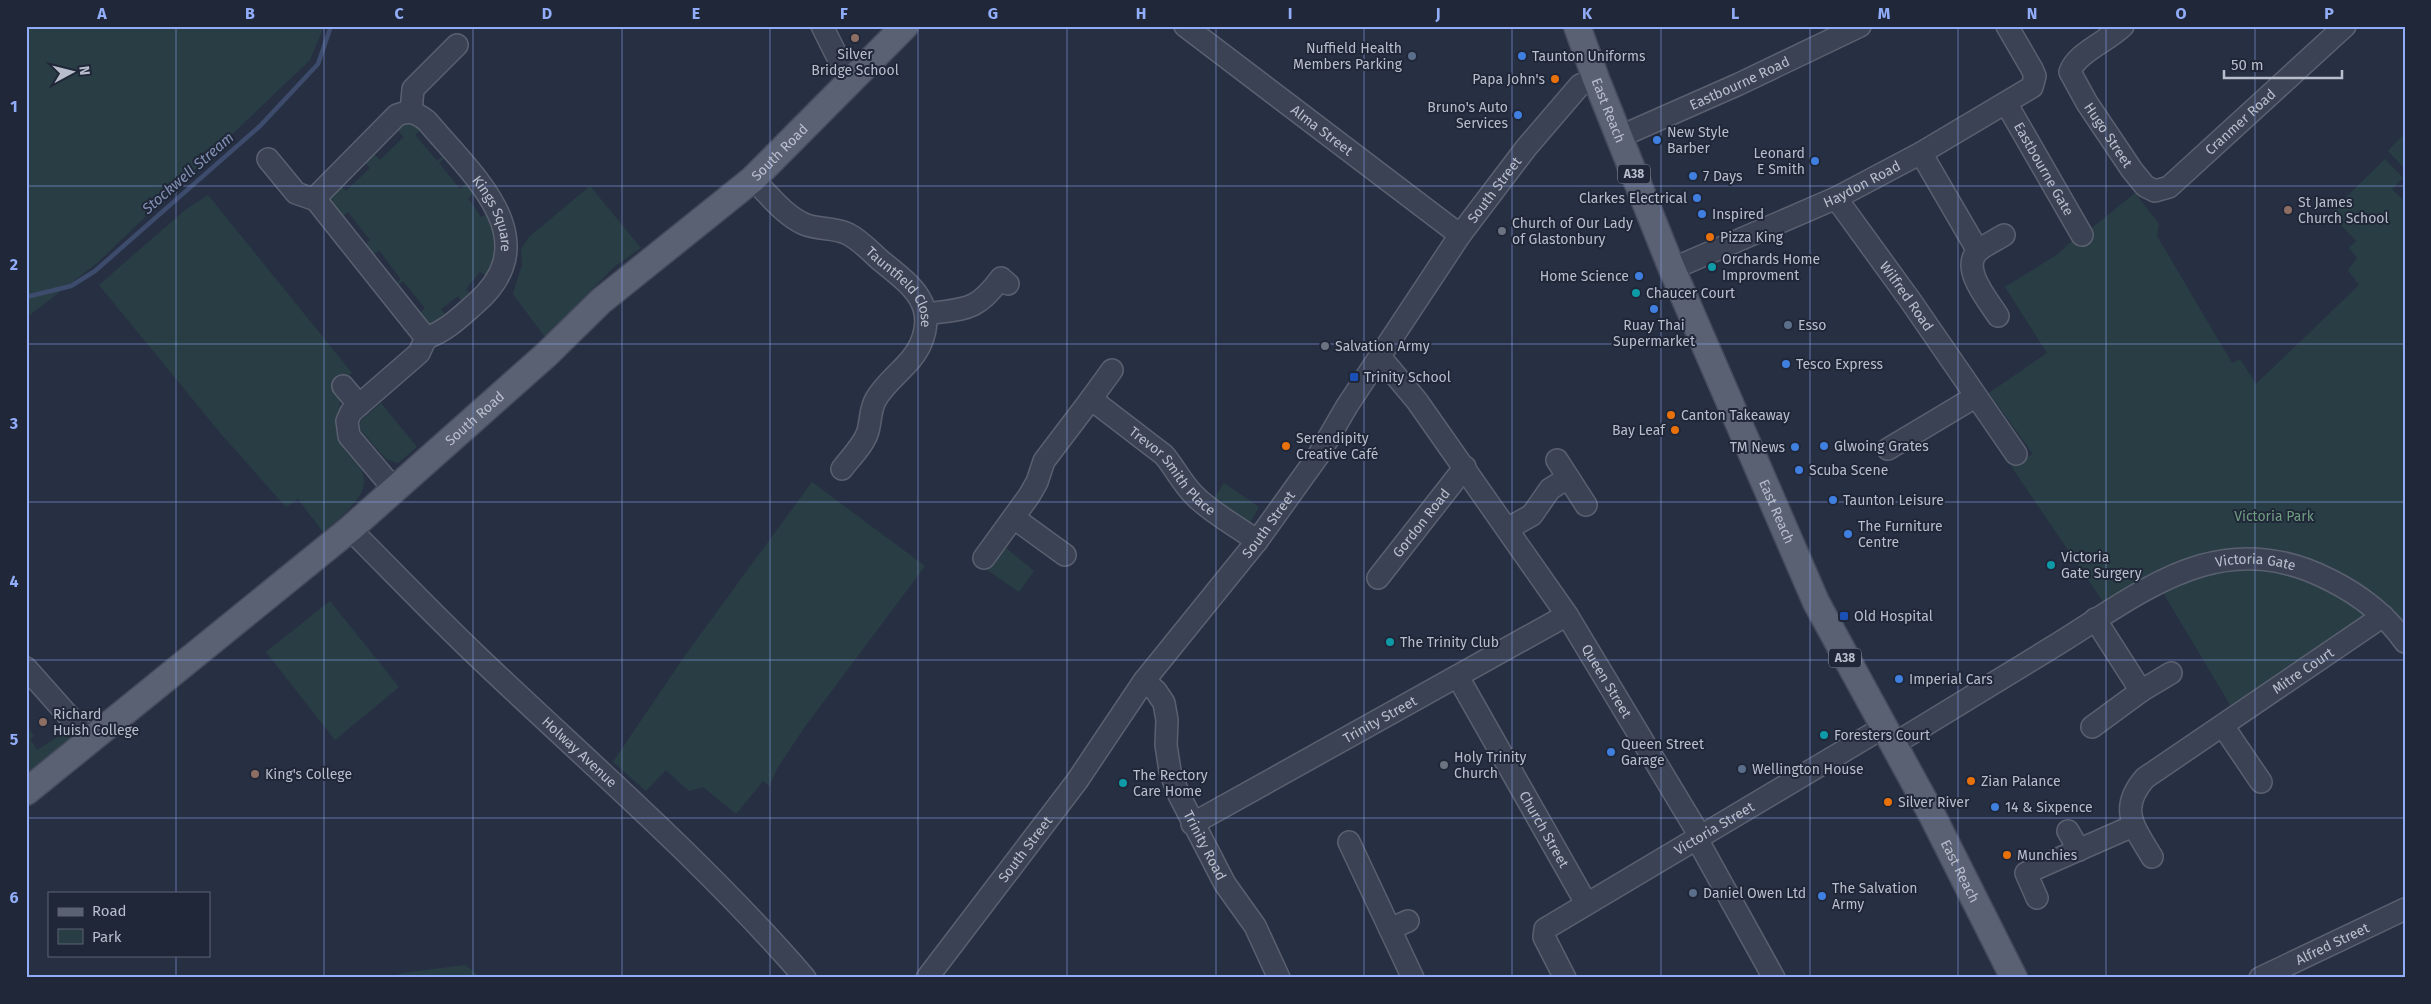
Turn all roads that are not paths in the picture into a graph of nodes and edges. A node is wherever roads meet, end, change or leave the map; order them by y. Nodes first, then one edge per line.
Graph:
1 (822, 26) edge
2 (905, 26) edge
3 (1184, 26) edge
4 (1578, 26) edge
5 (1860, 26) edge
6 (2007, 26) edge
7 (2123, 26) edge
8 (2345, 26) edge
9 (457, 45) dead end
10 (854, 76) junction
11 (1596, 79) junction
12 (2006, 103) junction
13 (411, 112) junction
14 (1619, 137) junction
15 (1922, 153) junction
16 (268, 159) dead end
17 (753, 179) junction
18 (2155, 191) joint
19 (1836, 198) junction
20 (316, 200) junction
21 (1460, 235) junction
22 (2004, 235) dead end
23 (2082, 235) dead end
24 (1978, 251) junction
25 (1672, 269) junction
26 (1008, 284) dead end
27 (926, 314) junction
28 (1998, 316) dead end
29 (426, 338) junction
30 (1378, 359) junction
31 (1112, 370) dead end
32 (343, 386) dead end
33 (1975, 397) junction
34 (1090, 400) junction
35 (358, 405) junction
36 (1888, 449) dead end
37 (2016, 454) dead end
38 (1557, 460) dead end
39 (1465, 467) junction
40 (842, 468) dead end
41 (1568, 478) junction
42 (394, 488) junction
43 (1586, 505) dead end
44 (1014, 518) junction
45 (350, 529) junction
46 (1507, 529) junction
47 (1257, 541) junction
48 (1065, 555) dead end
49 (984, 558) dead end
50 (1378, 578) dead end
51 (1566, 615) junction
52 (2383, 616) junction
53 (2095, 619) junction
54 (2405, 642) edge
55 (26, 668) edge
56 (2171, 673) dead end
57 (1458, 678) junction
58 (1144, 681) junction
59 (2141, 691) junction
60 (2223, 726) junction
61 (2092, 727) dead end
62 (1889, 736) junction
63 (90, 740) junction
64 (2261, 782) dead end
65 (26, 792) edge
66 (1192, 824) junction
67 (2133, 826) junction
68 (2068, 831) dead end
69 (1698, 838) junction
70 (1349, 842) dead end
71 (2079, 850) junction
72 (2152, 857) dead end
73 (2036, 898) dead end
74 (1586, 903) junction
75 (2405, 909) edge
76 (934, 975) edge
77 (805, 978) edge
78 (1279, 978) edge
79 (1413, 978) edge
80 (1565, 978) edge
81 (1774, 978) edge
82 (2014, 978) edge
83 (2260, 978) edge

1 - 10 street
2 - 10 main road, South Road
3 - 21 street, Alma Street
4 - 11 main road, East Reach / A38
5 - 14 street, Eastbourne Road
6 - 12 street, Haydon Road
7 - 18 street, Hugo Street
8 - 18 street, Cranmer Road
9 - 13 street
10 - 17 main road, South Road
11 - 14 main road, East Reach / A38
11 - 21 street, South Street
12 - 15 street, Haydon Road
12 - 23 street, Eastbourne Gate
13 - 20 street
13 - 29 street, Kings Square
14 - 25 main road, East Reach / A38
15 - 19 street, Haydon Road
15 - 24 street
16 - 20 street
17 - 27 street, Tauntfield Close
17 - 42 main road, South Road
19 - 25 street, Haydon Road
19 - 33 street, Wilfred Road
20 - 29 street
21 - 30 street, South Street
22 - 24 street
24 - 28 street
25 - 62 main road, East Reach / A38
26 - 27 street
27 - 40 street, Tauntfield Close
29 - 35 street, Kings Square
30 - 39 street, Queen Street
30 - 47 street, South Street
31 - 34 street
32 - 35 street
33 - 36 street
33 - 37 street, Wilfred Road
34 - 44 street
34 - 47 street, Trevor Smith Place
35 - 42 street, Kings Square
38 - 41 street
39 - 46 street, Queen Street
39 - 50 street, Gordon Road
41 - 43 street
41 - 46 street
42 - 45 main road, South Road
44 - 48 street
44 - 49 street
45 - 63 main road, South Road
45 - 77 street, Holway Avenue
46 - 51 street, Queen Street
47 - 58 street, South Street
51 - 57 street, Trinity Street
51 - 69 street, Queen Street
52 - 53 street, Victoria Gate
52 - 54 street, Victoria Gate
52 - 60 street, Mitre Court
53 - 59 street
53 - 62 street, Victoria Gate
55 - 63 street
56 - 59 street
57 - 66 street, Trinity Street
57 - 74 street, Church Street
58 - 66 street, Trinity Road
58 - 76 street, South Street
59 - 61 street
60 - 64 street
60 - 67 street, Mitre Court
62 - 69 street, Victoria Street
62 - 82 main road, East Reach / A38
63 - 65 main road, South Road
66 - 78 street, Trinity Road
67 - 71 street
67 - 72 street, Mitre Court
68 - 71 street
69 - 74 street, Victoria Street
69 - 81 street, Queen Street
70 - 79 street
71 - 73 street
74 - 80 street, Victoria Street
75 - 83 street, Alfred Street

